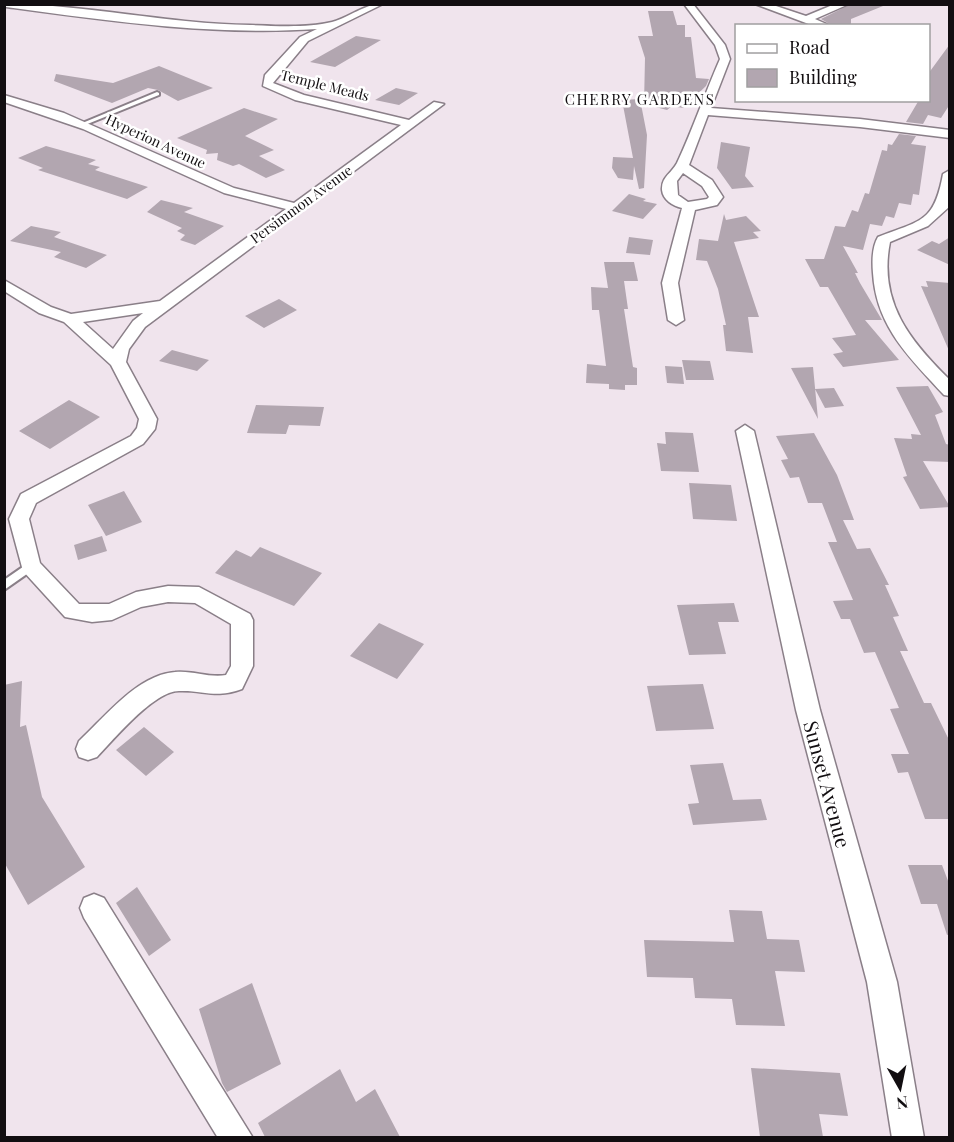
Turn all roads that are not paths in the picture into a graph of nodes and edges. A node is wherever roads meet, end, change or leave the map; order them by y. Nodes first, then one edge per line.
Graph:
1 (6, 4) edge
2 (379, 4) edge
3 (688, 4) edge
4 (759, 4) edge
5 (845, 4) edge
6 (807, 19) junction
7 (821, 24) edge
8 (332, 25) junction
9 (296, 29) junction
10 (313, 34) junction
11 (157, 94) dead end
12 (4, 98) edge
13 (438, 104) dead end
14 (704, 111) junction
15 (83, 124) junction
16 (409, 124) junction
17 (950, 134) edge
18 (682, 166) junction
19 (950, 174) edge
20 (689, 206) junction
21 (296, 208) junction
22 (4, 284) edge
23 (165, 305) junction
24 (70, 319) junction
25 (676, 320) dead end
26 (118, 362) junction
27 (943, 372) edge
28 (950, 391) edge
29 (745, 431) dead end
30 (30, 566) junction
31 (4, 586) edge
32 (88, 749) dead end
33 (94, 908) dead end
34 (237, 1137) edge
35 (908, 1137) edge

1 - 9 street
2 - 8 street, Temple Meads
3 - 14 street
4 - 6 street
5 - 6 street
6 - 7 street
8 - 9 street
8 - 10 street, Temple Meads
9 - 10 street
10 - 16 street, Temple Meads
11 - 15 lane
12 - 15 street, Hyperion Avenue
13 - 16 street, Persimmon Avenue
14 - 17 street
14 - 18 street
15 - 21 street, Hyperion Avenue
16 - 21 street, Persimmon Avenue
18 - 20 street
18 - 20 street
19 - 27 street
20 - 25 street
21 - 23 street, Persimmon Avenue
22 - 24 street
23 - 24 street
23 - 26 street, Persimmon Avenue
24 - 26 street
26 - 30 street
27 - 28 street
29 - 35 street, Sunset Avenue
30 - 31 lane
30 - 32 street
33 - 34 street

